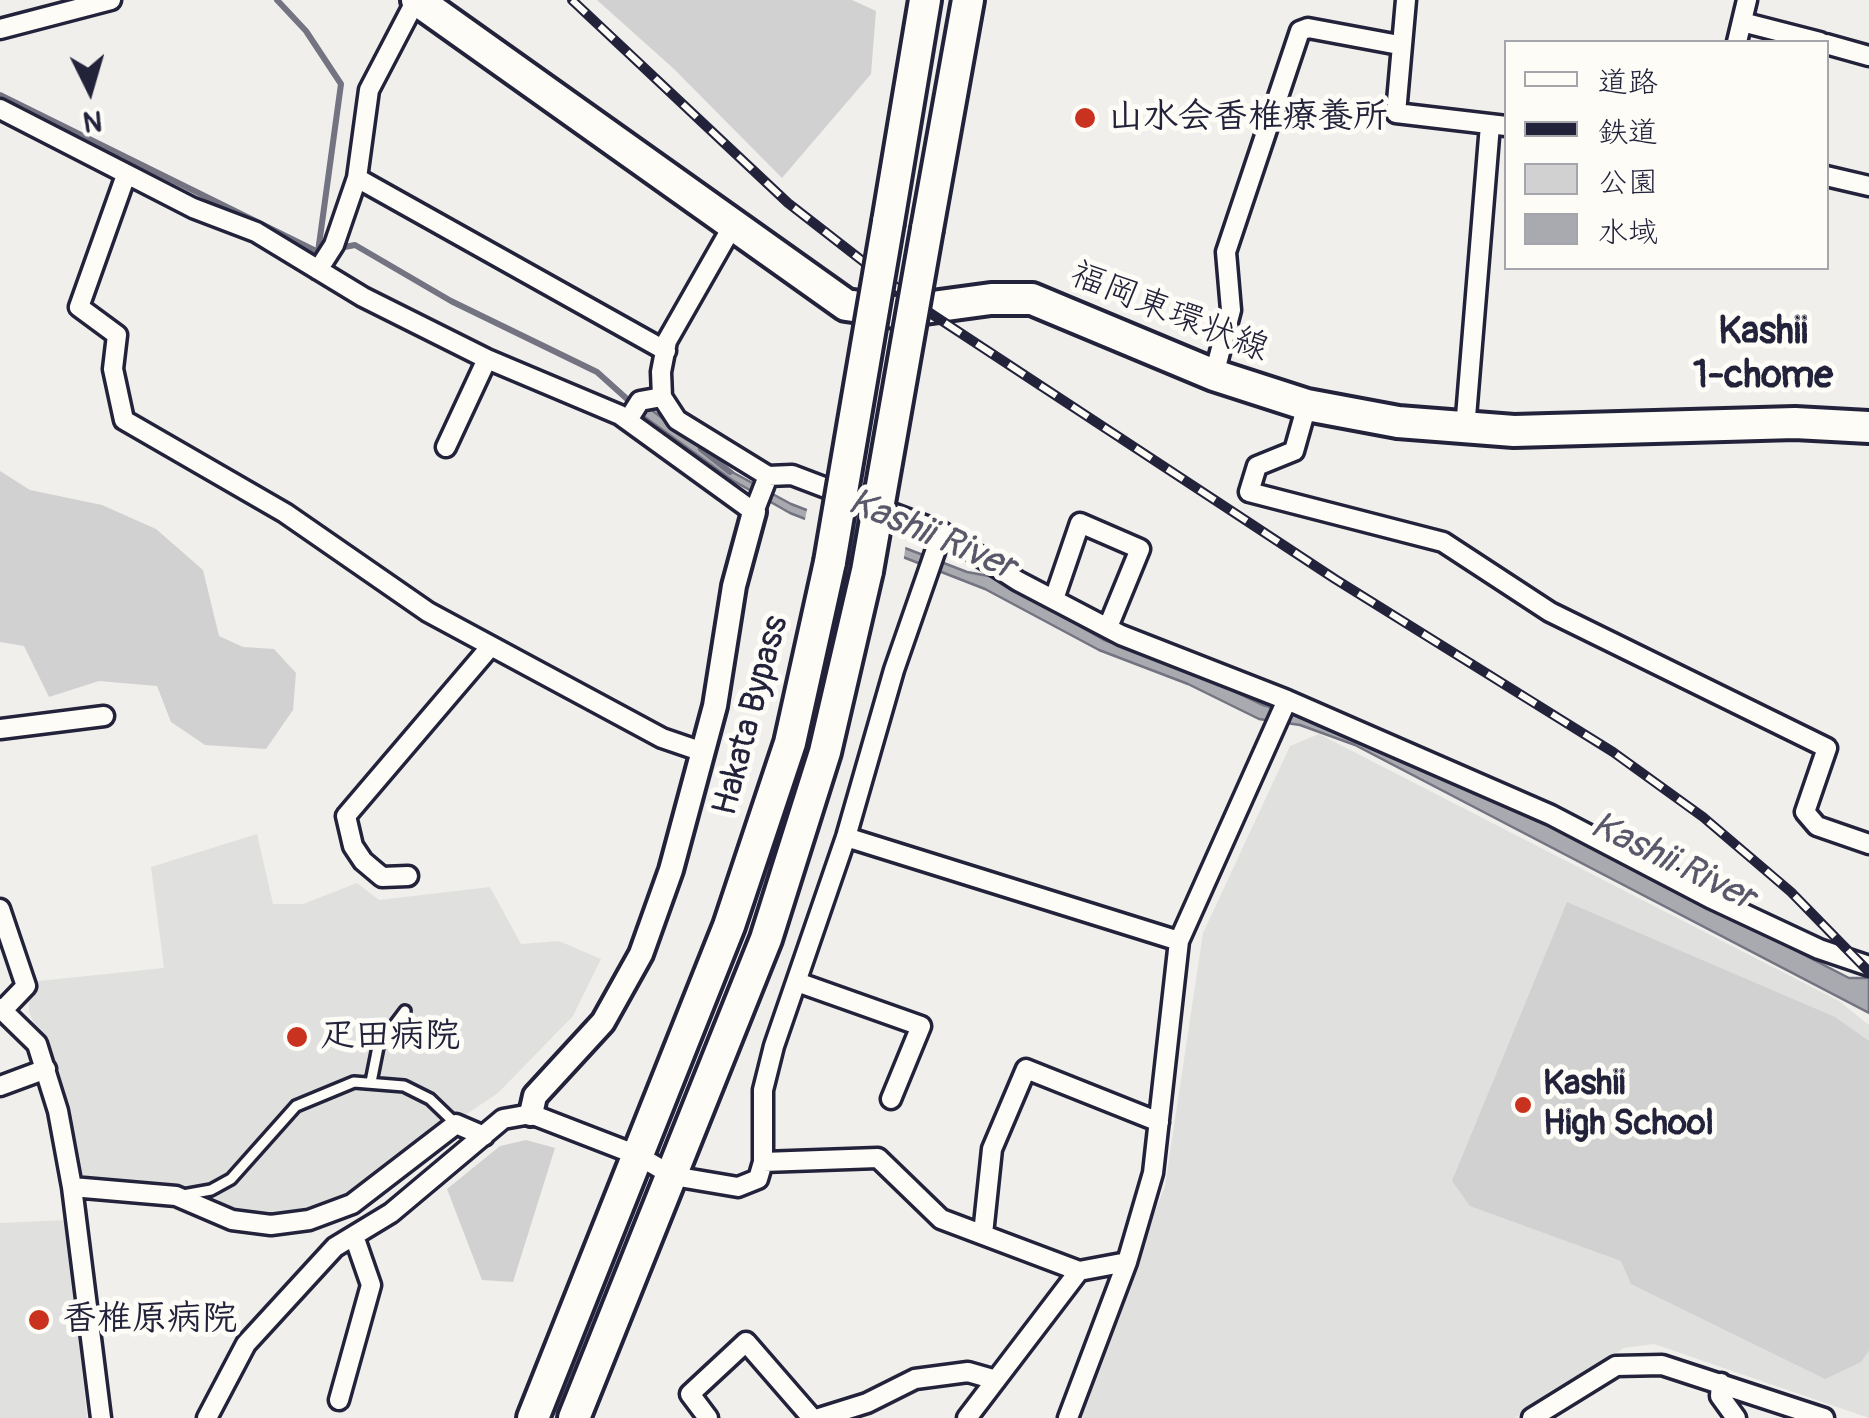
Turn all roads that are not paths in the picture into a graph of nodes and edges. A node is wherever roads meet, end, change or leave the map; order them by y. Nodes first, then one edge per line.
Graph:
1 (112, 0) edge
2 (417, 0) edge
3 (925, 0) edge
4 (968, 0) edge
5 (1406, 0) edge
6 (1748, 0) edge
7 (1742, 22) junction
8 (0, 29) edge
9 (1738, 40) edge
10 (1811, 40) edge
11 (1399, 45) junction
12 (1829, 45) edge
13 (1869, 56) edge
14 (0, 109) edge
15 (1498, 126) edge
16 (126, 174) junction
17 (1829, 177) edge
18 (357, 178) junction
19 (1869, 186) edge
20 (732, 227) junction
21 (318, 270) junction
22 (666, 351) junction
23 (487, 359) junction
24 (1214, 375) junction
25 (662, 397) junction
26 (1307, 405) junction
27 (628, 420) junction
28 (1869, 426) edge
29 (1465, 429) junction
30 (446, 447) dead end
31 (768, 476) junction
32 (754, 512) junction
33 (942, 532) junction
34 (1054, 599) junction
35 (1108, 627) junction
36 (491, 646) junction
37 (1287, 700) junction
38 (104, 716) dead end
39 (0, 729) edge
40 (702, 752) junction
41 (846, 837) junction
42 (1869, 844) edge
43 (408, 876) dead end
44 (0, 909) edge
45 (1179, 941) junction
46 (1869, 966) edge
47 (798, 982) junction
48 (2, 1009) edge
49 (405, 1011) dead end
50 (46, 1069) junction
51 (371, 1082) junction
52 (0, 1086) edge
53 (890, 1099) dead end
54 (530, 1114) junction
55 (1159, 1122) junction
56 (456, 1124) junction
57 (484, 1136) junction
58 (637, 1155) junction
59 (762, 1162) junction
60 (673, 1176) junction
61 (72, 1188) junction
62 (176, 1196) junction
63 (983, 1234) junction
64 (354, 1236) junction
65 (1127, 1262) junction
66 (1079, 1271) junction
67 (996, 1380) junction
68 (1720, 1383) junction
69 (338, 1400) dead end
70 (1552, 1412) edge
71 (100, 1418) edge
72 (207, 1418) edge
73 (533, 1418) edge
74 (574, 1418) edge
75 (708, 1418) edge
76 (816, 1418) edge
77 (966, 1418) edge
78 (1068, 1418) edge
79 (1532, 1418) edge
80 (1736, 1418) edge
81 (1824, 1418) edge

1 - 8 street
2 - 18 street
2 - 20 main road, 福岡東環状線
3 - 58 main road, Hakata Bypass, bridge
4 - 60 main road, bridge
5 - 11 street
6 - 7 street
7 - 9 street
7 - 10 street
11 - 15 street
11 - 24 street
12 - 13 street
14 - 16 street
15 - 29 street
16 - 21 street
16 - 36 street
17 - 19 street
18 - 21 street
18 - 22 street
20 - 22 street
20 - 24 main road, 福岡東環状線
21 - 23 street
22 - 25 street
23 - 27 street
23 - 30 street
24 - 26 main road, 福岡東環状線
25 - 27 street
25 - 31 street
26 - 29 main road, 福岡東環状線
26 - 42 street
27 - 32 street
28 - 29 main road, 福岡東環状線
31 - 32 street
31 - 33 street
32 - 40 street
33 - 34 street
33 - 41 street
34 - 35 street
34 - 35 street
35 - 37 street
36 - 40 street
36 - 43 street
37 - 45 street
37 - 46 street
38 - 39 street
40 - 54 street
41 - 45 street
41 - 47 street
44 - 48 street
45 - 55 street
47 - 53 street
47 - 59 street
48 - 50 street
49 - 51 lane
50 - 52 street
50 - 61 street
51 - 56 lane
51 - 62 lane
54 - 57 street
54 - 58 street
55 - 63 street
55 - 65 street
56 - 57 street
56 - 62 street
57 - 64 street
58 - 60 street
58 - 73 main road, Hakata Bypass
59 - 60 street
59 - 63 street
60 - 74 main road
61 - 62 street
61 - 71 street
63 - 66 street
64 - 69 street
64 - 72 street
65 - 66 street
65 - 78 street
66 - 67 street
67 - 76 street
67 - 77 street
68 - 70 street
68 - 80 street
68 - 81 street
70 - 79 street
75 - 76 street

